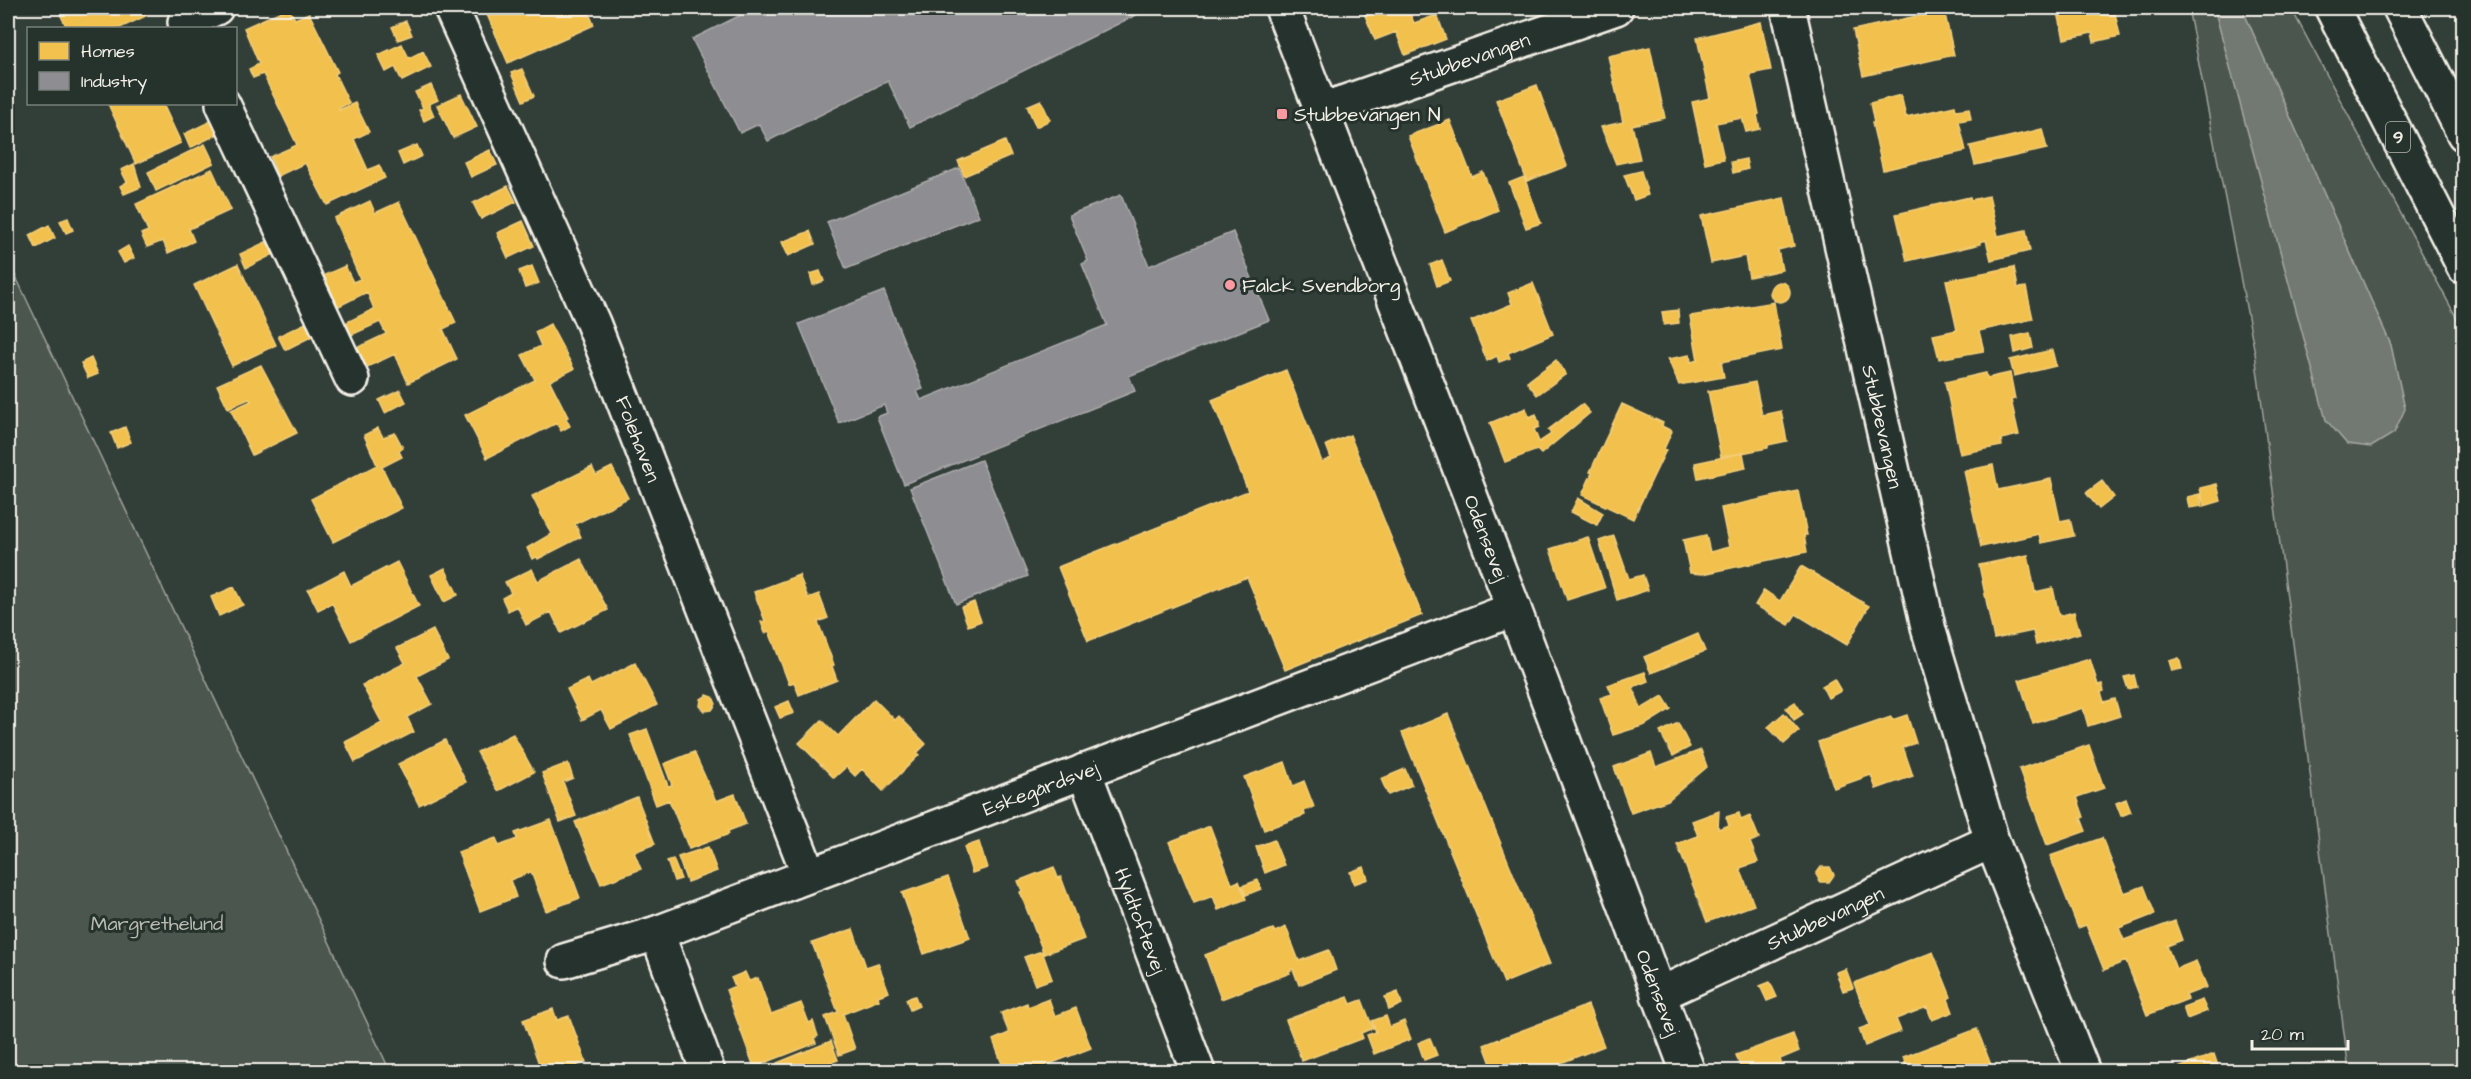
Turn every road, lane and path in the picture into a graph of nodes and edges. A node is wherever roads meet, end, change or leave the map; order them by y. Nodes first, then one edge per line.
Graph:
1 (216, 8) edge
2 (451, 8) edge
3 (1282, 8) edge
4 (1616, 8) edge
5 (1788, 8) edge
6 (2332, 8) edge
7 (2400, 8) edge
8 (2406, 8) edge
9 (188, 27) edge
10 (223, 105) edge
11 (2463, 107) edge
12 (1322, 110) junction
13 (2463, 134) edge
14 (2463, 267) edge
15 (352, 379) dead end
16 (1514, 609) junction
17 (1084, 771) junction
18 (1992, 841) junction
19 (809, 875) junction
20 (657, 933) junction
21 (564, 961) dead end
22 (1658, 995) junction
23 (708, 1071) edge
24 (1198, 1071) edge
25 (1688, 1071) edge
26 (2083, 1071) edge

1 - 9 street
2 - 19 street, Folehaven
3 - 12 street, Odensevej
4 - 12 street, Stubbevangen
5 - 18 street, Stubbevangen
6 - 14 street, 9
7 - 13 street
8 - 11 street
10 - 15 street
12 - 16 street, Odensevej
16 - 17 street, Eskegårdsvej
16 - 22 street, Odensevej
17 - 19 street, Eskegårdsvej
17 - 24 street, Hyldtoftevej
18 - 22 street, Stubbevangen
18 - 26 street, Stubbevangen
19 - 20 street, Eskegårdsvej
20 - 21 street, Eskegårdsvej
20 - 23 street
22 - 25 street, Odensevej

